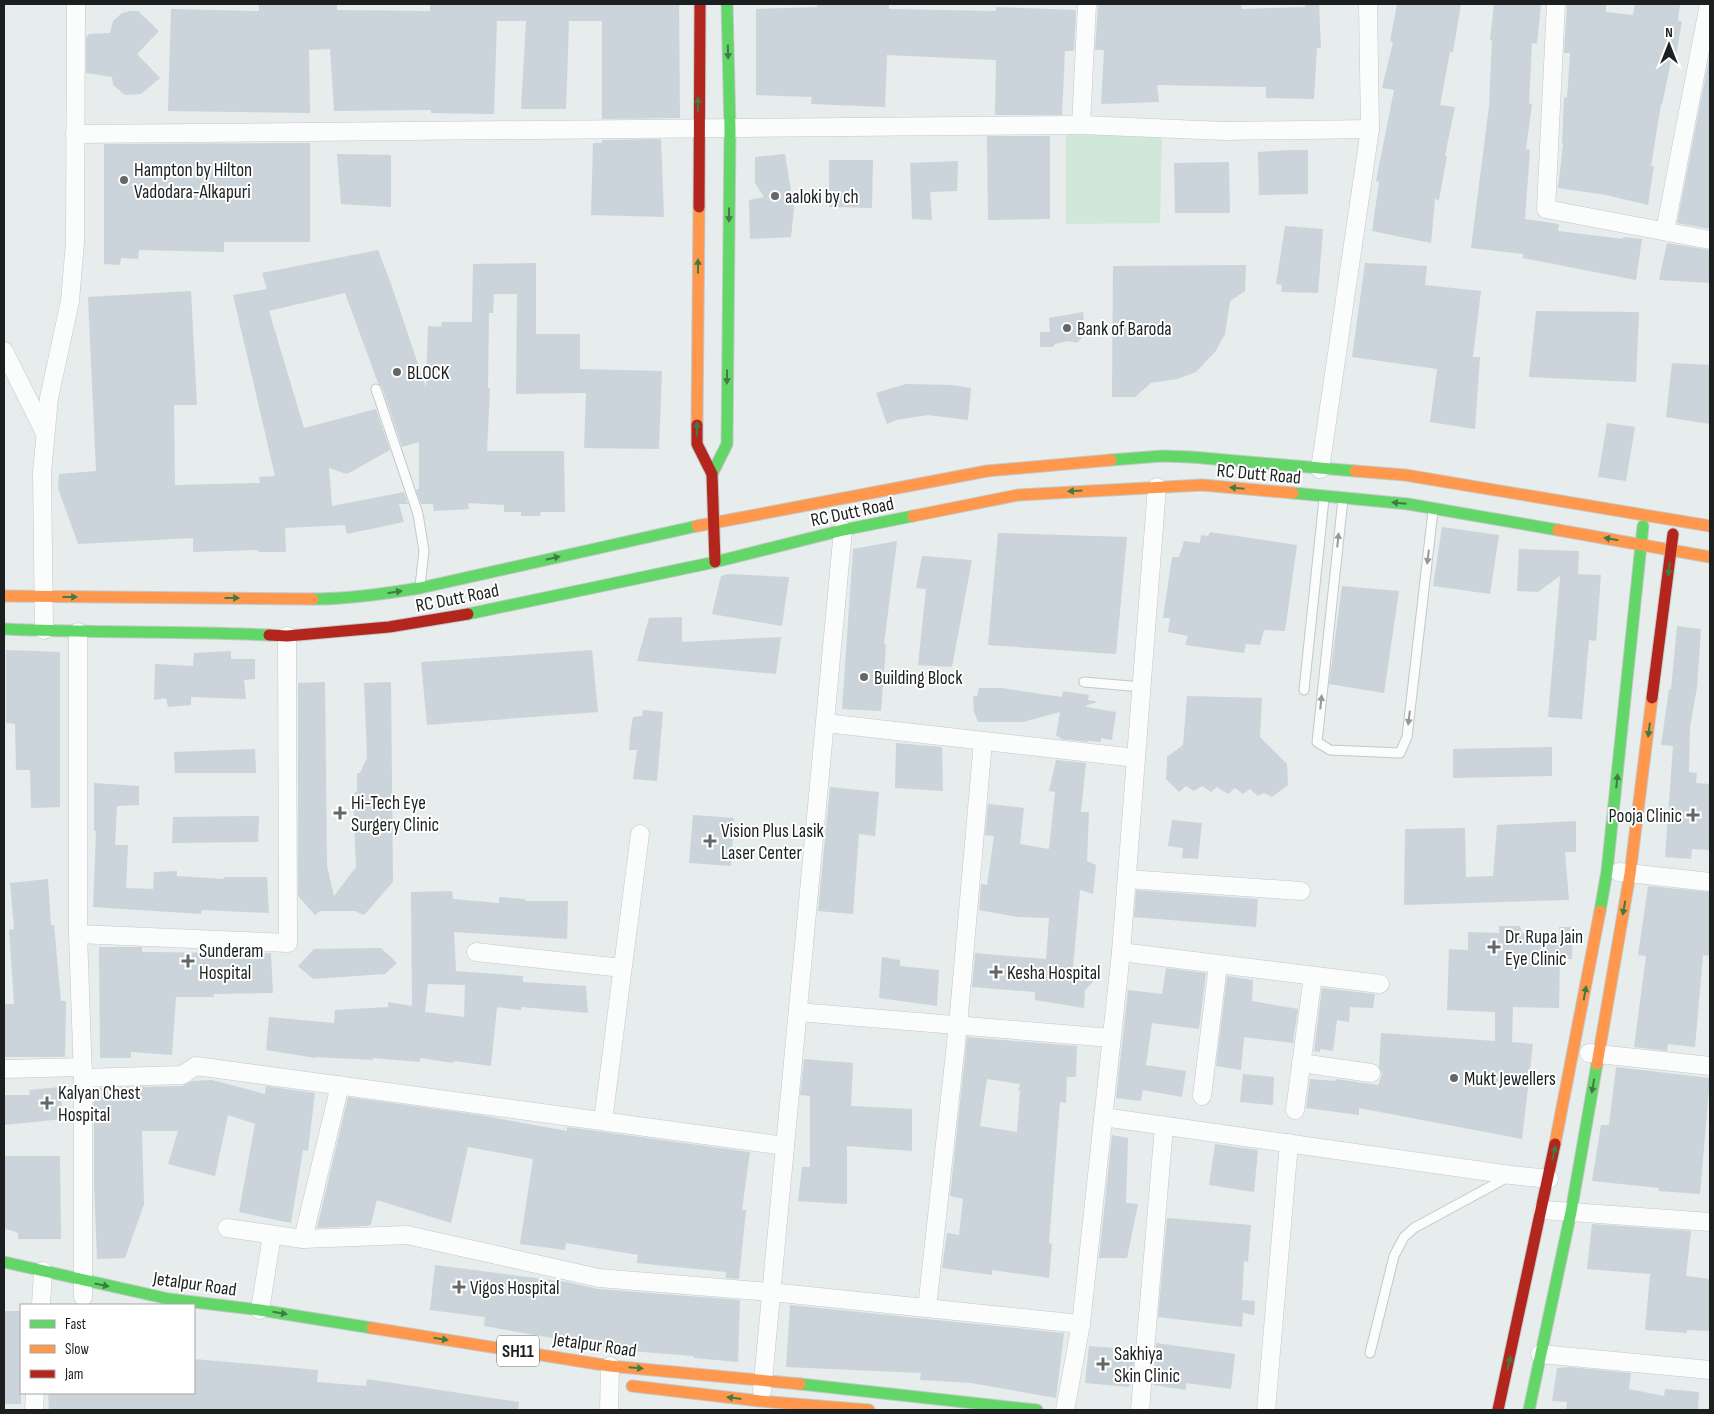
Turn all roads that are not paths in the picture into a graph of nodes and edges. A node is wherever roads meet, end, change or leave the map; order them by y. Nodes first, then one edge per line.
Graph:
1 (76, 4) edge
2 (700, 4) edge
3 (727, 4) edge
4 (1087, 4) edge
5 (1368, 4) edge
6 (1556, 4) edge
7 (1709, 4) edge
8 (1081, 125) junction
9 (698, 128) junction
10 (730, 129) junction
11 (1370, 129) junction
12 (75, 134) junction
13 (1665, 231) junction
14 (1710, 240) edge
15 (4, 350) edge
16 (376, 389) dead end
17 (45, 433) junction
18 (1320, 468) junction
19 (712, 474) junction
20 (1157, 487) junction
21 (1324, 496) junction
22 (1343, 498) junction
23 (1433, 508) junction
24 (1644, 516) junction
25 (1675, 520) junction
26 (715, 522) junction
27 (1710, 526) edge
28 (843, 530) junction
29 (1642, 544) junction
30 (1672, 550) junction
31 (1710, 557) edge
32 (715, 562) junction
33 (420, 588) junction
34 (4, 596) edge
35 (44, 596) junction
36 (4, 629) edge
37 (44, 630) junction
38 (78, 632) junction
39 (287, 636) junction
40 (1084, 682) dead end
41 (1142, 687) junction
42 (1304, 690) dead end
43 (825, 723) junction
44 (983, 741) junction
45 (1136, 758) junction
46 (640, 834) dead end
47 (1607, 871) junction
48 (1630, 874) junction
49 (1126, 879) junction
50 (1710, 882) edge
51 (1301, 891) dead end
52 (78, 934) junction
53 (476, 952) dead end
54 (1121, 952) junction
55 (1218, 964) junction
56 (622, 968) junction
57 (1313, 976) junction
58 (1380, 984) dead end
59 (798, 1012) junction
60 (958, 1025) junction
61 (1111, 1038) junction
62 (1574, 1051) junction
63 (1599, 1054) junction
64 (1300, 1063) junction
65 (1710, 1066) edge
66 (4, 1069) edge
67 (83, 1072) junction
68 (1371, 1073) dead end
69 (340, 1085) junction
70 (1202, 1096) dead end
71 (1295, 1110) dead end
72 (1103, 1117) junction
73 (602, 1121) junction
74 (1164, 1126) junction
75 (1289, 1143) junction
76 (785, 1146) junction
77 (1511, 1176) junction
78 (1549, 1179) junction
79 (1542, 1210) junction
80 (1571, 1212) junction
81 (1710, 1222) edge
82 (227, 1228) dead end
83 (272, 1235) junction
84 (303, 1240) junction
85 (4, 1262) edge
86 (42, 1288) edge
87 (772, 1292) junction
88 (83, 1293) junction
89 (927, 1308) junction
90 (260, 1310) junction
91 (1080, 1324) junction
92 (1370, 1353) dead end
93 (1540, 1354) junction
94 (610, 1366) junction
95 (1710, 1370) edge
96 (763, 1380) junction
97 (604, 1383) junction
98 (35, 1394) edge
99 (760, 1401) junction
100 (925, 1404) edge
101 (34, 1410) edge
102 (609, 1410) edge
103 (869, 1410) edge
104 (1037, 1410) edge
105 (1064, 1410) edge
106 (1140, 1410) edge
107 (1266, 1410) edge
108 (1498, 1410) edge
109 (1529, 1410) edge

1 - 12 street
9 -> 2 main road
3 -> 10 main road
4 - 8 street
5 - 11 street
6 - 13 street
7 - 13 street
8 - 10 street
8 - 11 street
9 - 10 street
9 - 12 street
19 -> 9 main road
10 -> 19 main road
11 - 18 street
12 - 17 street
13 - 14 street
15 - 17 street
16 - 33 lane
17 - 35 street
18 - 24 main road, RC Dutt Road
18 - 26 main road, RC Dutt Road
19 - 26 main road
21 -> 20 main road, RC Dutt Road
20 -> 28 main road, RC Dutt Road
20 - 41 street
21 - 22 main road, RC Dutt Road
21 - 42 lane
23 -> 22 main road, RC Dutt Road
23 -> 22 lane
29 -> 23 main road, RC Dutt Road
24 - 25 main road, RC Dutt Road
24 - 29 main road
25 - 27 main road, RC Dutt Road
25 - 30 main road
26 - 32 main road
33 -> 26 main road, RC Dutt Road
28 - 32 main road, RC Dutt Road
28 - 43 street
29 - 30 main road, RC Dutt Road
47 -> 29 main road
30 - 31 main road, RC Dutt Road
30 -> 48 main road
32 - 39 main road, RC Dutt Road
35 -> 33 main road, RC Dutt Road
34 - 35 main road, RC Dutt Road
35 - 37 street
36 - 37 main road, RC Dutt Road
37 - 38 main road, RC Dutt Road
38 - 39 main road, RC Dutt Road
38 - 52 street
39 - 52 street
40 - 41 lane
41 - 45 street
43 - 44 street
43 - 59 street
44 - 45 street
44 - 60 street
45 - 49 street
46 - 56 street
47 - 48 street
62 -> 47 main road
48 - 50 street
48 -> 63 main road
49 - 51 street
49 - 54 street
52 - 67 street
53 - 56 street
54 - 55 street
54 - 61 street
55 - 57 street
55 - 70 street
56 - 73 street
57 - 58 street
57 - 64 street
59 - 60 street
59 - 76 street
60 - 61 street
60 - 89 street
61 - 72 street
62 - 63 street
78 -> 62 main road
63 - 65 street
63 -> 80 main road
64 - 68 street
64 - 71 street
66 - 67 street
67 - 69 street
67 - 88 street
69 - 73 street
69 - 84 street
72 - 74 street
72 - 91 street
73 - 76 street
74 - 75 street
74 - 106 street
75 - 77 street
75 - 107 street
76 - 87 street
77 - 78 street
77 - 92 lane
78 - 79 main road
79 - 80 street
108 -> 79 main road
80 - 81 street
80 - 93 main road
82 - 83 street
83 - 84 street
83 - 90 street
84 - 87 street
85 - 86 main road, Jetalpur Road / SH11
86 - 88 main road, Jetalpur Road / SH11
87 - 89 street
87 - 96 street
88 -> 90 main road, Jetalpur Road / SH11
89 - 91 street
90 -> 94 main road, Jetalpur Road / SH11
91 - 105 street
93 - 95 street
93 - 109 main road
94 -> 96 main road, Jetalpur Road / SH11
94 - 97 street
96 - 99 street
96 - 100 main road, Jetalpur Road / SH11
99 -> 97 main road, Jetalpur Road
97 - 102 street
98 - 101 street
99 - 103 main road, Jetalpur Road
100 - 104 main road, Jetalpur Road / SH11

